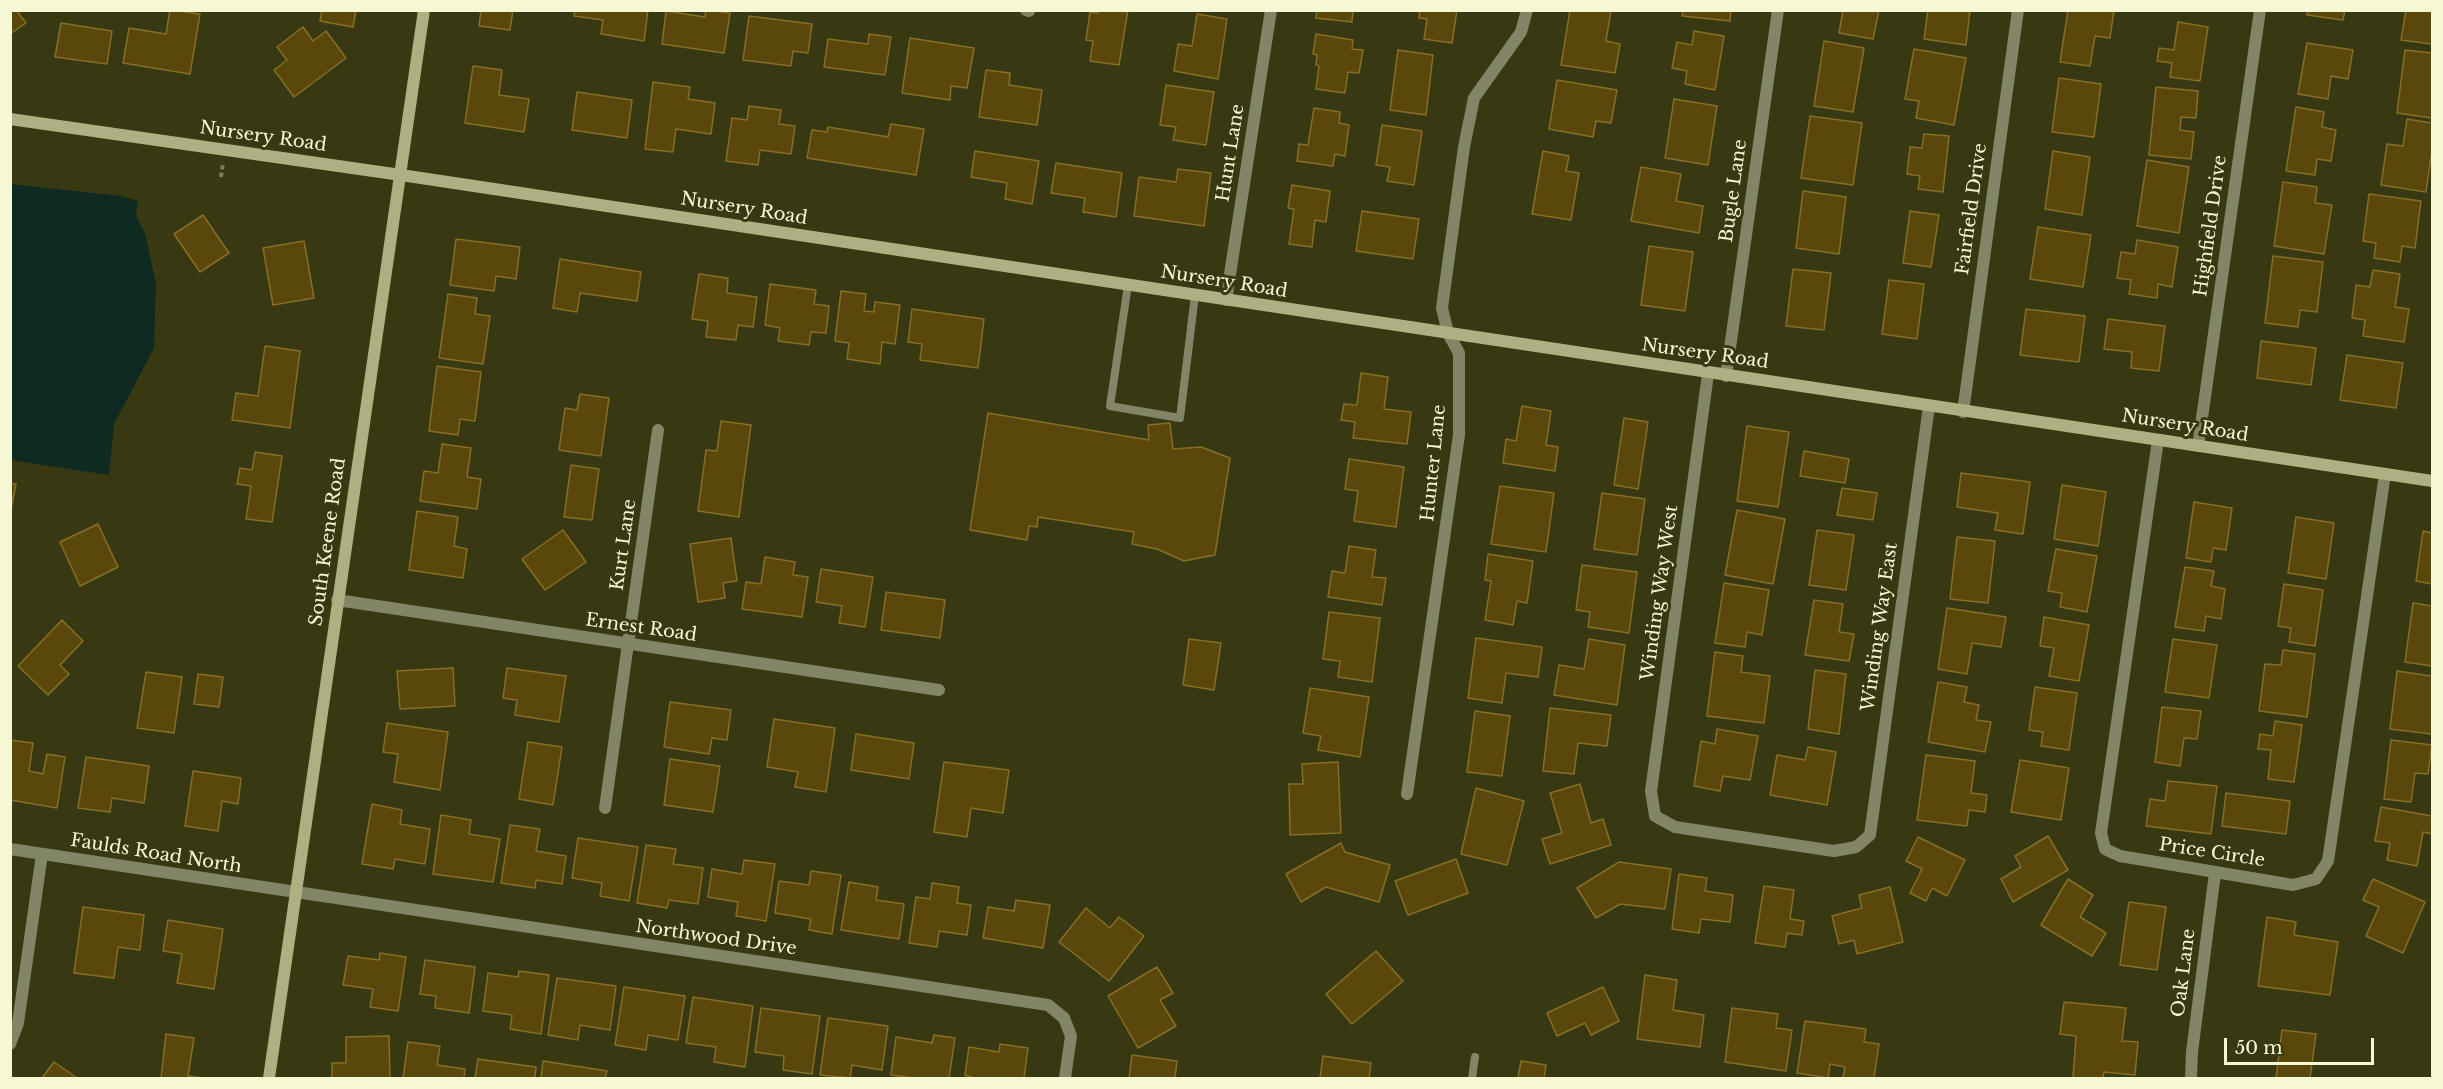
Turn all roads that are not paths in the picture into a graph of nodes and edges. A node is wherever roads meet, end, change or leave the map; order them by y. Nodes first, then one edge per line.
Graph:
1 (424, 10) edge
2 (1271, 10) edge
3 (1527, 10) edge
4 (1778, 10) edge
5 (2018, 10) edge
6 (2260, 10) edge
7 (10, 119) edge
8 (401, 176) junction
9 (1128, 285) junction
10 (1195, 296) junction
11 (1226, 300) junction
12 (1448, 333) junction
13 (1708, 374) junction
14 (1726, 376) junction
15 (1929, 406) junction
16 (1963, 412) junction
17 (658, 430) dead end
18 (2158, 440) junction
19 (2198, 446) junction
20 (2385, 474) junction
21 (2433, 482) edge
22 (338, 600) junction
23 (629, 645) junction
24 (939, 690) dead end
25 (1407, 794) dead end
26 (605, 808) dead end
27 (1857, 847) joint
28 (10, 849) edge
29 (42, 854) junction
30 (2215, 873) junction
31 (296, 894) junction
32 (10, 1044) edge
33 (1475, 1057) dead end
34 (269, 1078) edge
35 (1065, 1078) edge
36 (1472, 1078) edge
37 (2191, 1078) edge

1 - 8 street, South Keene Road
2 - 11 street, Hunt Lane
3 - 12 street, Hunter Lane
4 - 14 street, Bugle Lane
5 - 16 street, Fairfield Drive
6 - 19 street, Highfield Drive
7 - 8 street, Nursery Road
8 - 9 street, Nursery Road
8 - 22 street, South Keene Road
9 - 10 street, Nursery Road
9 - 10 lane
10 - 11 street, Nursery Road
11 - 12 street, Nursery Road
12 - 13 street, Nursery Road
12 - 25 street, Hunter Lane
13 - 14 street, Nursery Road
13 - 27 street, Winding Way West
14 - 15 street, Nursery Road
15 - 16 street, Nursery Road
15 - 27 street, Winding Way East
16 - 18 street, Nursery Road
17 - 23 street, Kurt Lane
18 - 19 street, Nursery Road
18 - 30 street, Price Circle
19 - 20 street, Nursery Road
20 - 21 street, Nursery Road
20 - 30 street, Price Circle
22 - 23 street, Ernest Road
22 - 31 street, South Keene Road
23 - 24 street, Ernest Road
23 - 26 street, Kurt Lane
28 - 29 street, Faulds Road North
29 - 31 street, Faulds Road North
29 - 32 street
30 - 37 street, Oak Lane
31 - 34 street, South Keene Road
31 - 35 street, Northwood Drive
33 - 36 lane

